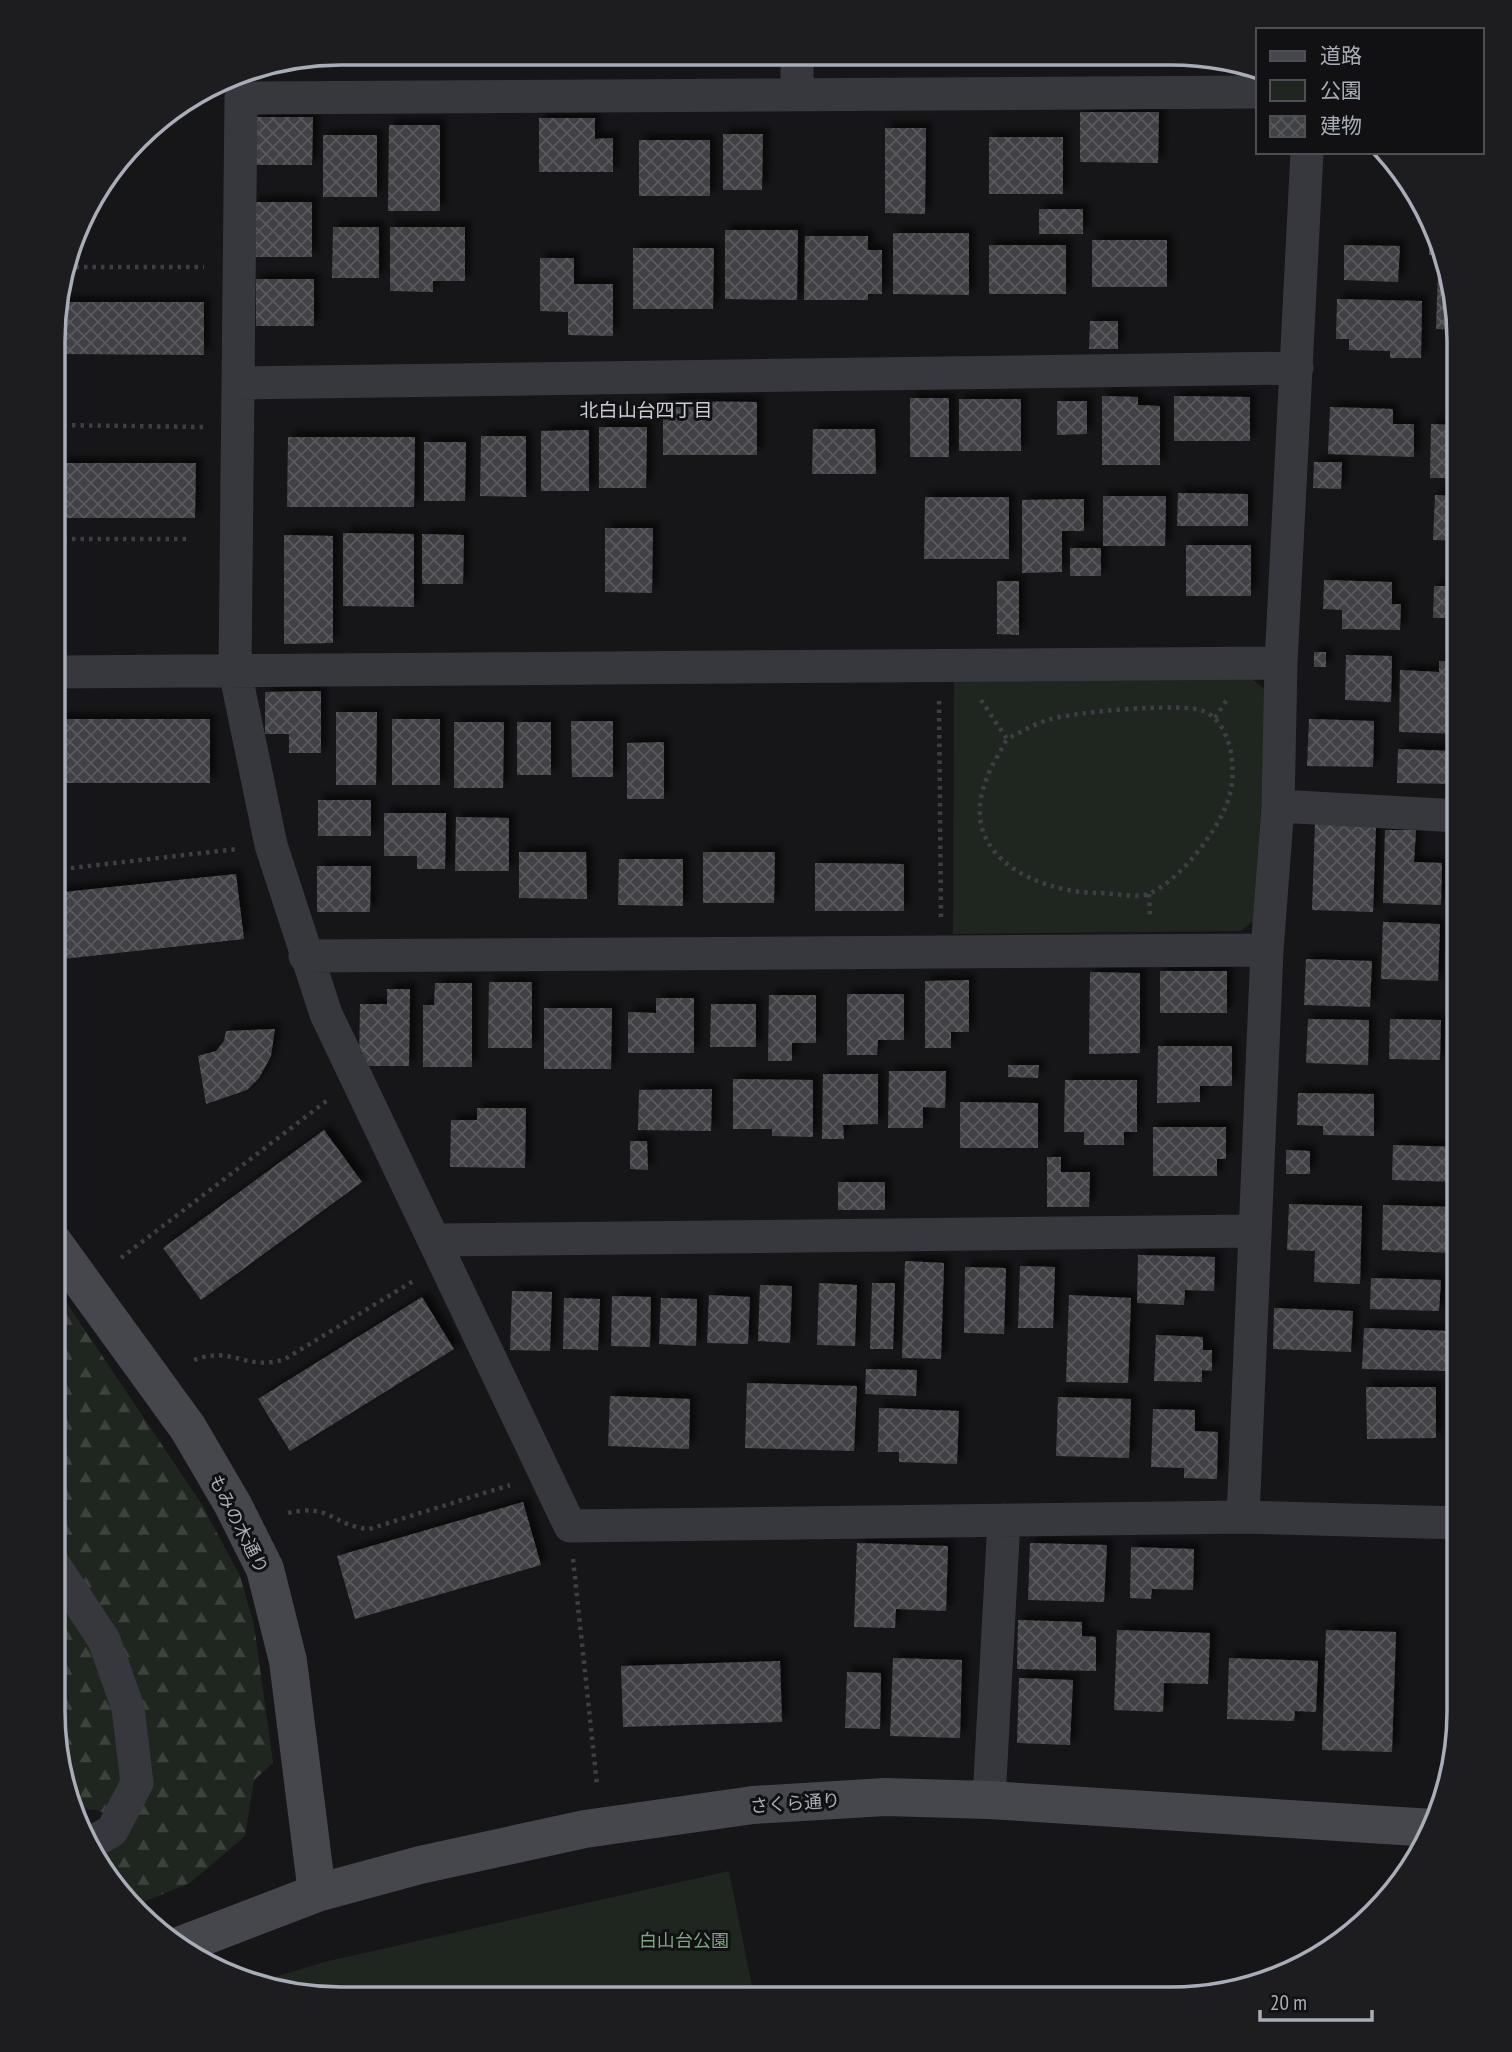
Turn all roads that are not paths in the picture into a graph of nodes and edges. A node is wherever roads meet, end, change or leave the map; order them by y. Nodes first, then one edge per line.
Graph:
1 (797, 65) edge
2 (797, 92) junction
3 (1256, 92) edge
4 (1307, 154) edge
5 (1297, 368) junction
6 (240, 383) junction
7 (1281, 663) junction
8 (235, 671) junction
9 (65, 672) edge
10 (1278, 806) junction
11 (1447, 815) edge
12 (1267, 950) junction
13 (305, 956) junction
14 (1254, 1231) junction
15 (440, 1251) junction
16 (65, 1259) edge
17 (1243, 1517) junction
18 (1004, 1520) junction
19 (1447, 1523) edge
20 (65, 1582) edge
21 (989, 1800) junction
22 (1421, 1827) edge
23 (99, 1838) edge
24 (317, 1893) junction
25 (189, 1942) edge

1 - 2 street
2 - 3 street
2 - 6 street
4 - 5 street
5 - 6 street
5 - 7 street
6 - 8 street
7 - 8 street
7 - 10 street
8 - 9 street
8 - 13 street
10 - 11 street
10 - 12 street
12 - 13 street
12 - 14 street
13 - 15 street
14 - 15 street
14 - 17 street
15 - 18 street
16 - 24 street, もみの木通り
17 - 18 street
17 - 19 street
18 - 21 street
20 - 23 street
21 - 22 street, さくら通り
21 - 24 street, さくら通り
24 - 25 street, さくら通り

